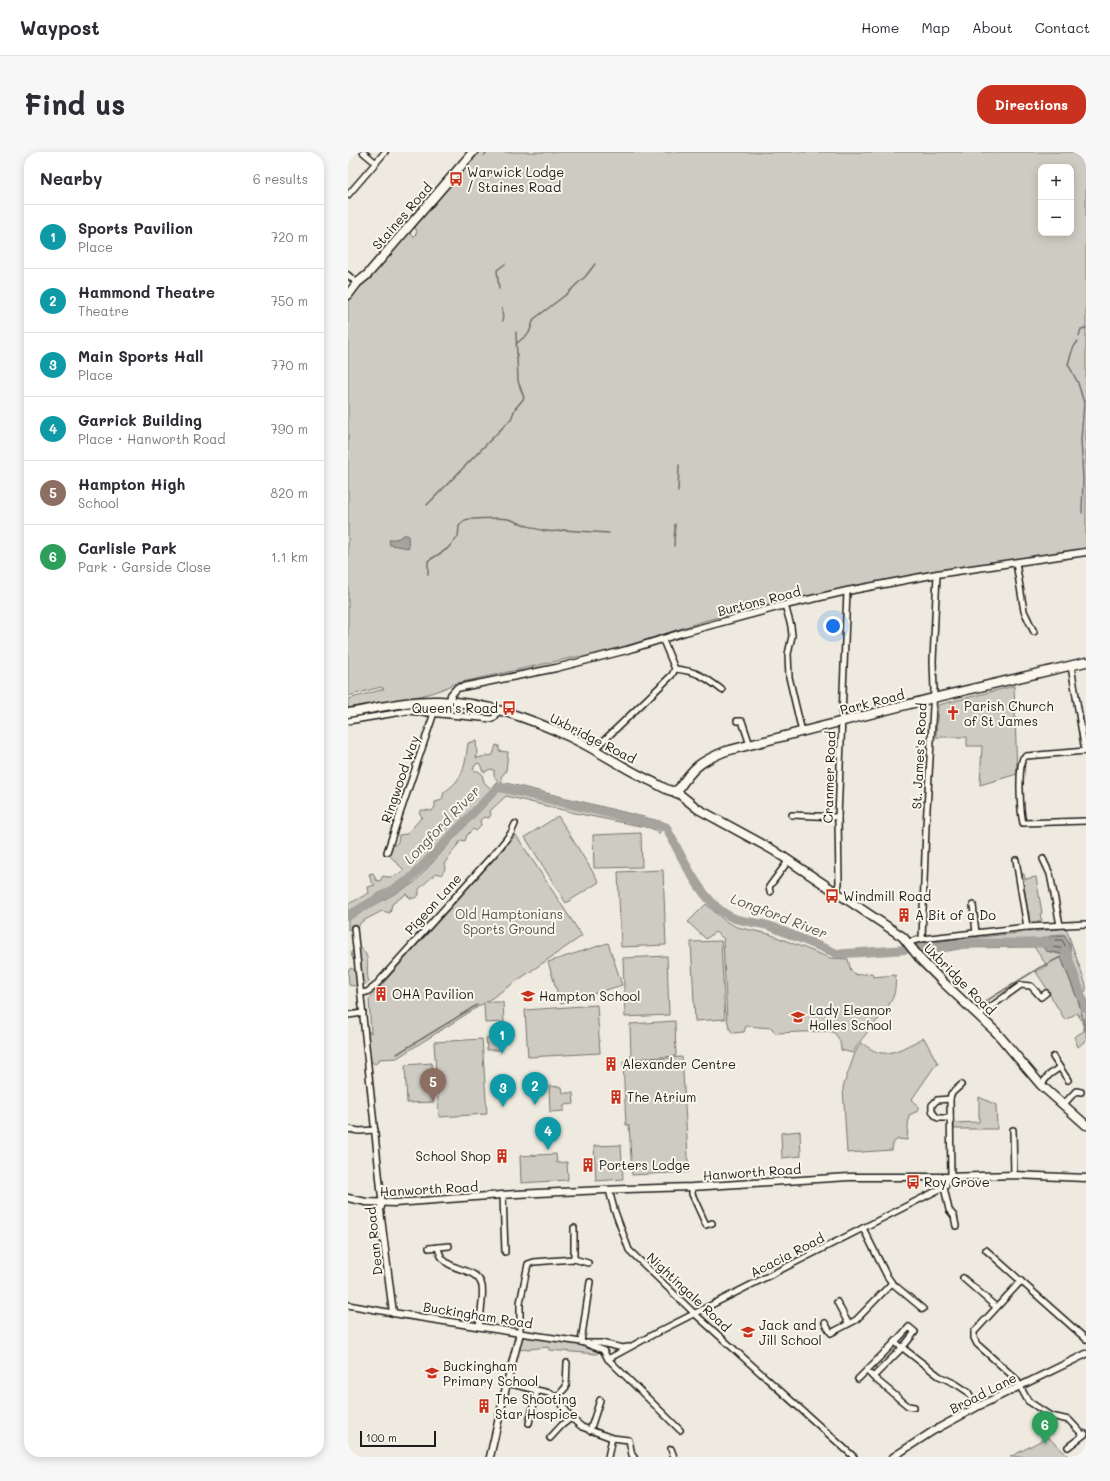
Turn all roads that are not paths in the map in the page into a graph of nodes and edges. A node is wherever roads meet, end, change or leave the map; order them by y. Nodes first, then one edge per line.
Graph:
1 (363, 152) edge
2 (385, 152) edge
3 (473, 152) edge
4 (376, 163) junction
5 (348, 195) edge
6 (348, 275) edge
7 (357, 283) junction
8 (348, 295) edge
9 (1086, 552) edge
10 (1016, 563) junction
11 (936, 574) junction
12 (847, 591) junction
13 (786, 605) junction
14 (1034, 632) dead end
15 (662, 638) junction
16 (1086, 662) edge
17 (1071, 666) junction
18 (675, 669) junction
19 (722, 690) dead end
20 (933, 698) junction
21 (450, 702) junction
22 (498, 710) junction
23 (348, 713) edge
24 (434, 713) junction
25 (348, 721) edge
26 (737, 722) dead end
27 (842, 722) junction
28 (802, 732) junction
29 (750, 745) junction
30 (594, 750) junction
31 (1086, 751) edge
32 (677, 791) junction
33 (792, 815) dead end
34 (838, 817) junction
35 (1086, 821) edge
36 (515, 824) dead end
37 (387, 852) dead end
38 (1043, 859) dead end
39 (789, 860) junction
40 (1016, 860) dead end
41 (836, 891) junction
42 (770, 892) dead end
43 (973, 905) dead end
44 (1086, 924) edge
45 (1060, 925) junction
46 (1027, 927) junction
47 (354, 928) dead end
48 (976, 933) junction
49 (922, 939) junction
50 (909, 944) junction
51 (361, 993) junction
52 (1046, 993) dead end
53 (363, 1013) junction
54 (348, 1015) edge
55 (979, 1015) junction
56 (1053, 1057) dead end
57 (1059, 1068) junction
58 (1068, 1080) dead end
59 (961, 1085) dead end
60 (1041, 1085) junction
61 (1077, 1090) dead end
62 (950, 1099) junction
63 (1063, 1105) junction
64 (950, 1118) junction
65 (1086, 1125) edge
66 (348, 1129) edge
67 (374, 1130) junction
68 (1013, 1130) dead end
69 (1014, 1175) junction
70 (949, 1177) junction
71 (1086, 1178) edge
72 (692, 1187) junction
73 (944, 1187) junction
74 (609, 1190) junction
75 (503, 1195) junction
76 (348, 1198) edge
77 (382, 1203) junction
78 (712, 1223) dead end
79 (956, 1226) dead end
80 (574, 1228) dead end
81 (863, 1228) junction
82 (449, 1246) dead end
83 (438, 1247) junction
84 (429, 1248) dead end
85 (986, 1250) dead end
86 (505, 1252) dead end
87 (574, 1259) junction
88 (588, 1263) dead end
89 (963, 1278) dead end
90 (1021, 1281) junction
91 (590, 1282) dead end
92 (892, 1283) junction
93 (837, 1302) dead end
94 (348, 1305) edge
95 (996, 1307) junction
96 (923, 1309) dead end
97 (393, 1313) junction
98 (695, 1314) junction
99 (825, 1323) dead end
100 (848, 1323) junction
101 (479, 1327) junction
102 (520, 1333) junction
103 (1086, 1339) edge
104 (581, 1342) junction
105 (895, 1342) junction
106 (603, 1343) junction
107 (631, 1347) junction
108 (902, 1348) junction
109 (603, 1350) junction
110 (1086, 1354) edge
111 (608, 1359) junction
112 (567, 1363) dead end
113 (867, 1371) junction
114 (873, 1377) junction
115 (858, 1379) dead end
116 (507, 1383) junction
117 (1021, 1386) junction
118 (537, 1391) junction
119 (557, 1397) junction
120 (600, 1400) dead end
121 (914, 1407) dead end
122 (977, 1407) junction
123 (571, 1418) junction
124 (529, 1423) dead end
125 (590, 1430) junction
126 (680, 1430) dead end
127 (1085, 1434) edge
128 (550, 1438) dead end
129 (612, 1438) junction
130 (1068, 1447) dead end
131 (671, 1449) dead end
132 (490, 1457) edge
133 (608, 1457) edge
134 (634, 1457) edge
135 (674, 1457) edge
136 (854, 1457) edge
137 (893, 1457) edge

1 - 4 street
2 - 4 street
3 - 7 main road, Staines Road
4 - 5 street
6 - 7 street
7 - 8 main road, Staines Road
9 - 10 street, Burtons Road
10 - 11 street, Burtons Road
10 - 14 street
11 - 12 street, Burtons Road
11 - 20 street, St. James's Road
12 - 13 street, Burtons Road
12 - 27 street, Cranmer Road
13 - 15 street, Burtons Road
13 - 28 street
15 - 18 street
15 - 21 street, Burtons Road
16 - 17 main road, Park Road
17 - 20 main road, Park Road
17 - 31 street
18 - 19 street
18 - 30 street
20 - 27 main road, Park Road
20 - 49 street, St. James's Road
21 - 22 main road, Uxbridge Road
21 - 23 main road, Uxbridge Road
22 - 24 street
22 - 30 main road, Uxbridge Road
24 - 25 street
24 - 37 street, Ringwood Way
26 - 29 street
27 - 28 main road, Park Road
27 - 34 street, Cranmer Road
28 - 29 main road, Park Road
29 - 32 main road, Park Road
30 - 32 main road, Uxbridge Road
31 - 35 street
32 - 39 main road, Uxbridge Road
33 - 34 street
34 - 41 street, Cranmer Road
36 - 51 street, Pigeon Lane
38 - 45 street
39 - 41 main road, Uxbridge Road
39 - 42 street
40 - 46 street
41 - 50 main road, Uxbridge Road
43 - 48 street
44 - 45 street
45 - 46 street
46 - 48 street
47 - 51 street, Dean Road
48 - 49 street
49 - 50 street
50 - 55 main road, Uxbridge Road
51 - 53 street, Dean Road
52 - 55 street
53 - 54 street
53 - 67 street, Dean Road
55 - 60 main road, Uxbridge Road
56 - 57 street
57 - 58 street
57 - 60 street
59 - 62 street
60 - 63 main road, Uxbridge Road
61 - 63 street
62 - 64 street
62 - 64 street
63 - 65 main road, Uxbridge Road
64 - 70 street
66 - 67 street
67 - 77 street, Dean Road
68 - 69 street
69 - 70 street, Hanworth Road
69 - 71 street, Hanworth Road
70 - 72 street, Hanworth Road
70 - 73 street
72 - 74 street, Hanworth Road
72 - 78 street
73 - 79 street
73 - 81 street, Acacia Road
74 - 75 street, Hanworth Road
74 - 98 street, Nightingale Road
75 - 77 street, Hanworth Road
75 - 86 street
76 - 77 street, Hanworth Road
77 - 97 street, Dean Road
80 - 87 street
81 - 92 street
81 - 98 street, Acacia Road
82 - 83 street
83 - 84 street
83 - 101 street
85 - 90 street
87 - 88 street
87 - 102 street
89 - 95 street
90 - 95 street
90 - 103 street
91 - 104 street
92 - 96 street
92 - 100 street
93 - 100 street
94 - 97 street, Buckingham Road
95 - 117 street
97 - 101 street, Buckingham Road
98 - 107 street, Acacia Road
98 - 136 street, Nightingale Road
99 - 100 street
101 - 102 street, Buckingham Road
102 - 104 street, Buckingham Road
102 - 116 street
104 - 106 street
104 - 109 street, Buckingham Road
105 - 108 street
105 - 108 street
105 - 113 street
106 - 107 street
106 - 109 street
107 - 111 street, Acacia Road
108 - 114 street
108 - 122 street
109 - 111 street
110 - 117 street, Broad Lane
111 - 126 street
112 - 119 street
113 - 114 street
113 - 115 street
114 - 121 street
116 - 118 street
116 - 132 street
117 - 122 street, Broad Lane
117 - 127 street
118 - 119 street
118 - 124 street
119 - 123 street
120 - 125 street
122 - 137 street, Broad Lane
123 - 125 street
123 - 128 street
125 - 129 street
127 - 130 street
129 - 133 street
129 - 134 street
131 - 135 street

